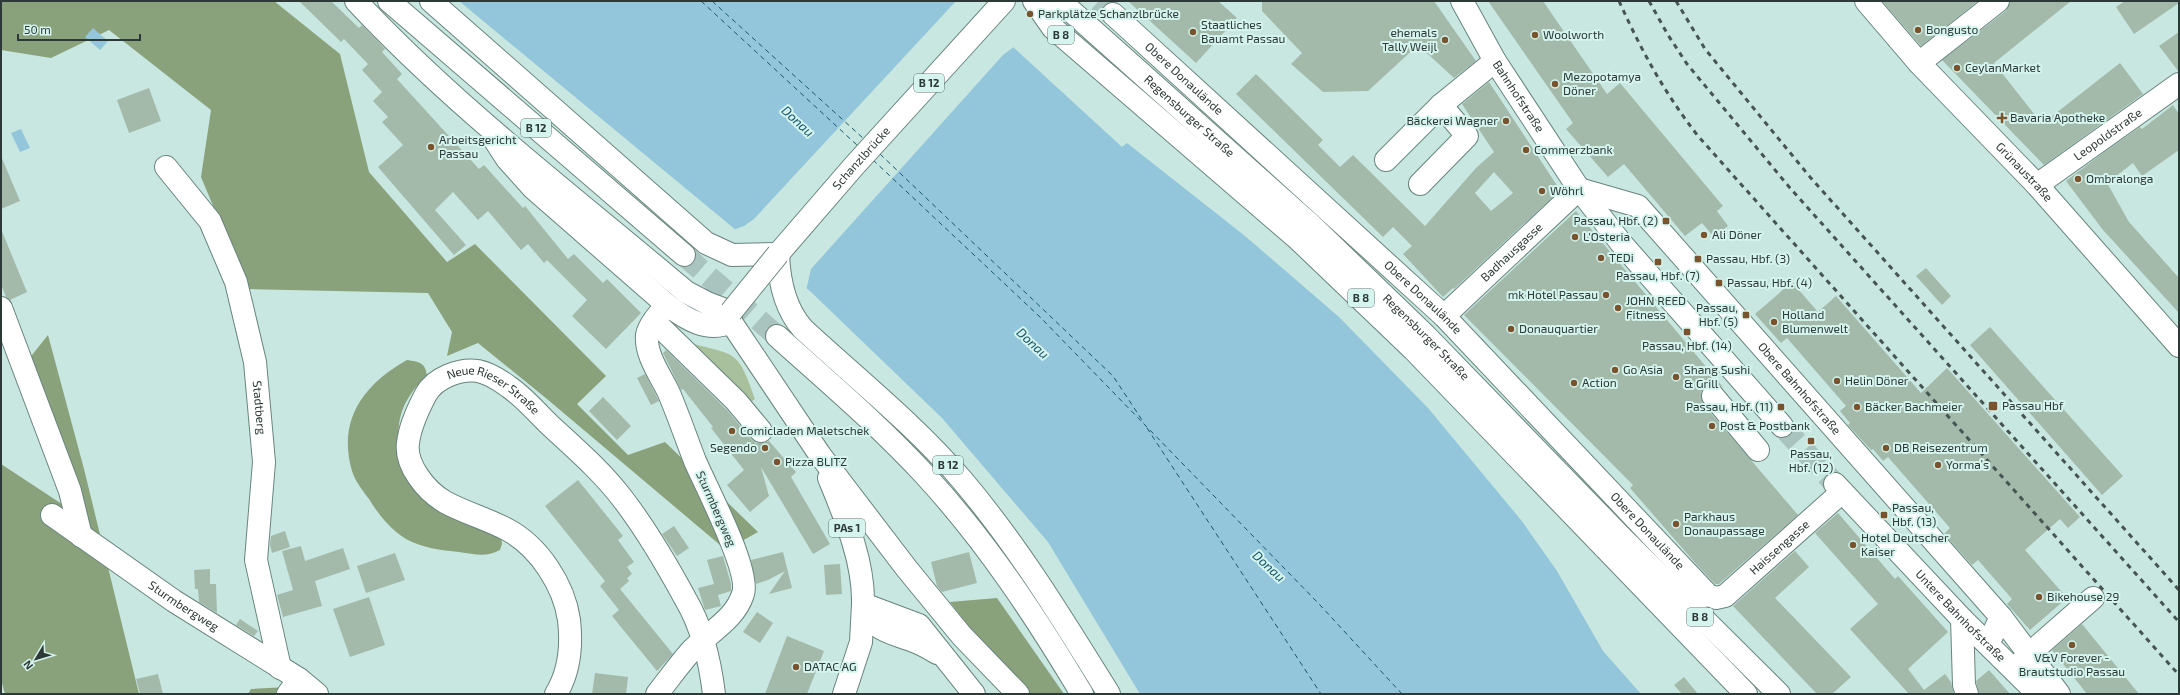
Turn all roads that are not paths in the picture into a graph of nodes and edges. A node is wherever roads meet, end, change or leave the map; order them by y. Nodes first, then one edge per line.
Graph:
1 (356, 1) edge
2 (389, 1) edge
3 (431, 1) edge
4 (1004, 1) edge
5 (1034, 1) edge
6 (1054, 1) edge
7 (1462, 1) edge
8 (1866, 1) edge
9 (1998, 1) edge
10 (1113, 14) tunnel mouth
11 (1495, 61) junction
12 (1919, 64) junction
13 (2179, 84) edge
14 (1441, 105) junction
15 (482, 120) junction
16 (1386, 160) dead end
17 (166, 167) dead end
18 (1420, 184) dead end
19 (2036, 185) junction
20 (1579, 189) junction
21 (778, 254) junction
22 (684, 255) tunnel mouth
23 (1, 308) edge
24 (660, 313) junction
25 (728, 315) junction
26 (1444, 316) junction
27 (777, 336) tunnel mouth
28 (2178, 343) edge
29 (1713, 396) dead end
30 (1782, 426) tunnel mouth
31 (760, 431) dead end
32 (1758, 450) dead end
33 (820, 455) junction
34 (1838, 488) joint
35 (52, 515) dead end
36 (81, 536) junction
37 (1615, 544) junction
38 (1716, 598) joint
39 (2093, 598) dead end
40 (863, 604) junction
41 (2001, 617) junction
42 (1962, 619) junction
43 (891, 634) junction
44 (704, 640) junction
45 (1988, 644) junction
46 (858, 655) junction
47 (946, 657) junction
48 (2022, 662) junction
49 (280, 668) junction
50 (294, 686) edge
51 (317, 694) edge
52 (556, 694) edge
53 (657, 694) edge
54 (714, 694) edge
55 (844, 694) edge
56 (974, 694) edge
57 (1018, 694) edge
58 (1082, 694) edge
59 (1109, 694) edge
60 (1746, 694) edge
61 (1779, 694) edge
62 (1966, 694) edge
63 (2038, 694) edge
64 (2059, 694) edge

1 - 15 main road
2 - 22 main road, B 12
3 - 21 main road
4 - 21 main road, Schanzlbrücke / B 12
5 - 37 main road, Regensburger Straße / B 8
6 - 37 main road, Regensburger Straße / B 8
7 - 11 main road, Bahnhofstraße
8 - 12 main road, Grünaustraße
9 - 12 main road
10 - 26 main road, Obere Donaulände
11 - 14 main road
11 - 20 main road, Bahnhofstraße
12 - 19 main road, Grünaustraße
13 - 19 main road, Leopoldstraße
14 - 16 main road
14 - 18 main road
15 - 24 main road
15 - 25 main road, B 12
17 - 49 main road, Stadtberg
19 - 28 main road, Grünaustraße
20 - 26 main road, Badhausgasse
20 - 30 main road
20 - 41 main road, Obere Bahnhofstraße
21 - 25 main road, Schanzlbrücke / B 12, bridge
21 - 59 main road, B 12
23 - 36 main road
24 - 25 main road
24 - 31 main road
24 - 44 main road, Sturmbergweg
25 - 33 main road
26 - 38 main road, Obere Donaulände
27 - 58 main road, B 12
29 - 32 main road
33 - 40 main road, PAs 1
33 - 57 main road
34 - 38 main road, Haissengasse
34 - 42 main road, Untere Bahnhofstraße
35 - 36 main road, Sturmbergweg
36 - 49 main road, Sturmbergweg
37 - 60 main road, Regensburger Straße / B 8
37 - 61 main road, Regensburger Straße / B 8
39 - 48 main road
40 - 43 main road
40 - 46 main road, PAs 1
40 - 47 main road
41 - 45 main road
41 - 48 main road, Obere Bahnhofstraße
42 - 45 main road, Untere Bahnhofstraße
42 - 62 main road
43 - 46 main road
43 - 47 main road
44 - 52 main road, Neue Rieser Straße
44 - 53 main road, Sturmbergweg
44 - 54 main road, Neue Rieser Straße
45 - 48 main road, Untere Bahnhofstraße
46 - 55 main road, PAs 1
47 - 56 main road
48 - 63 main road, Untere Bahnhofstraße
48 - 64 main road, Obere Bahnhofstraße
49 - 50 main road, Sturmbergweg
50 - 51 main road, Sturmbergweg

